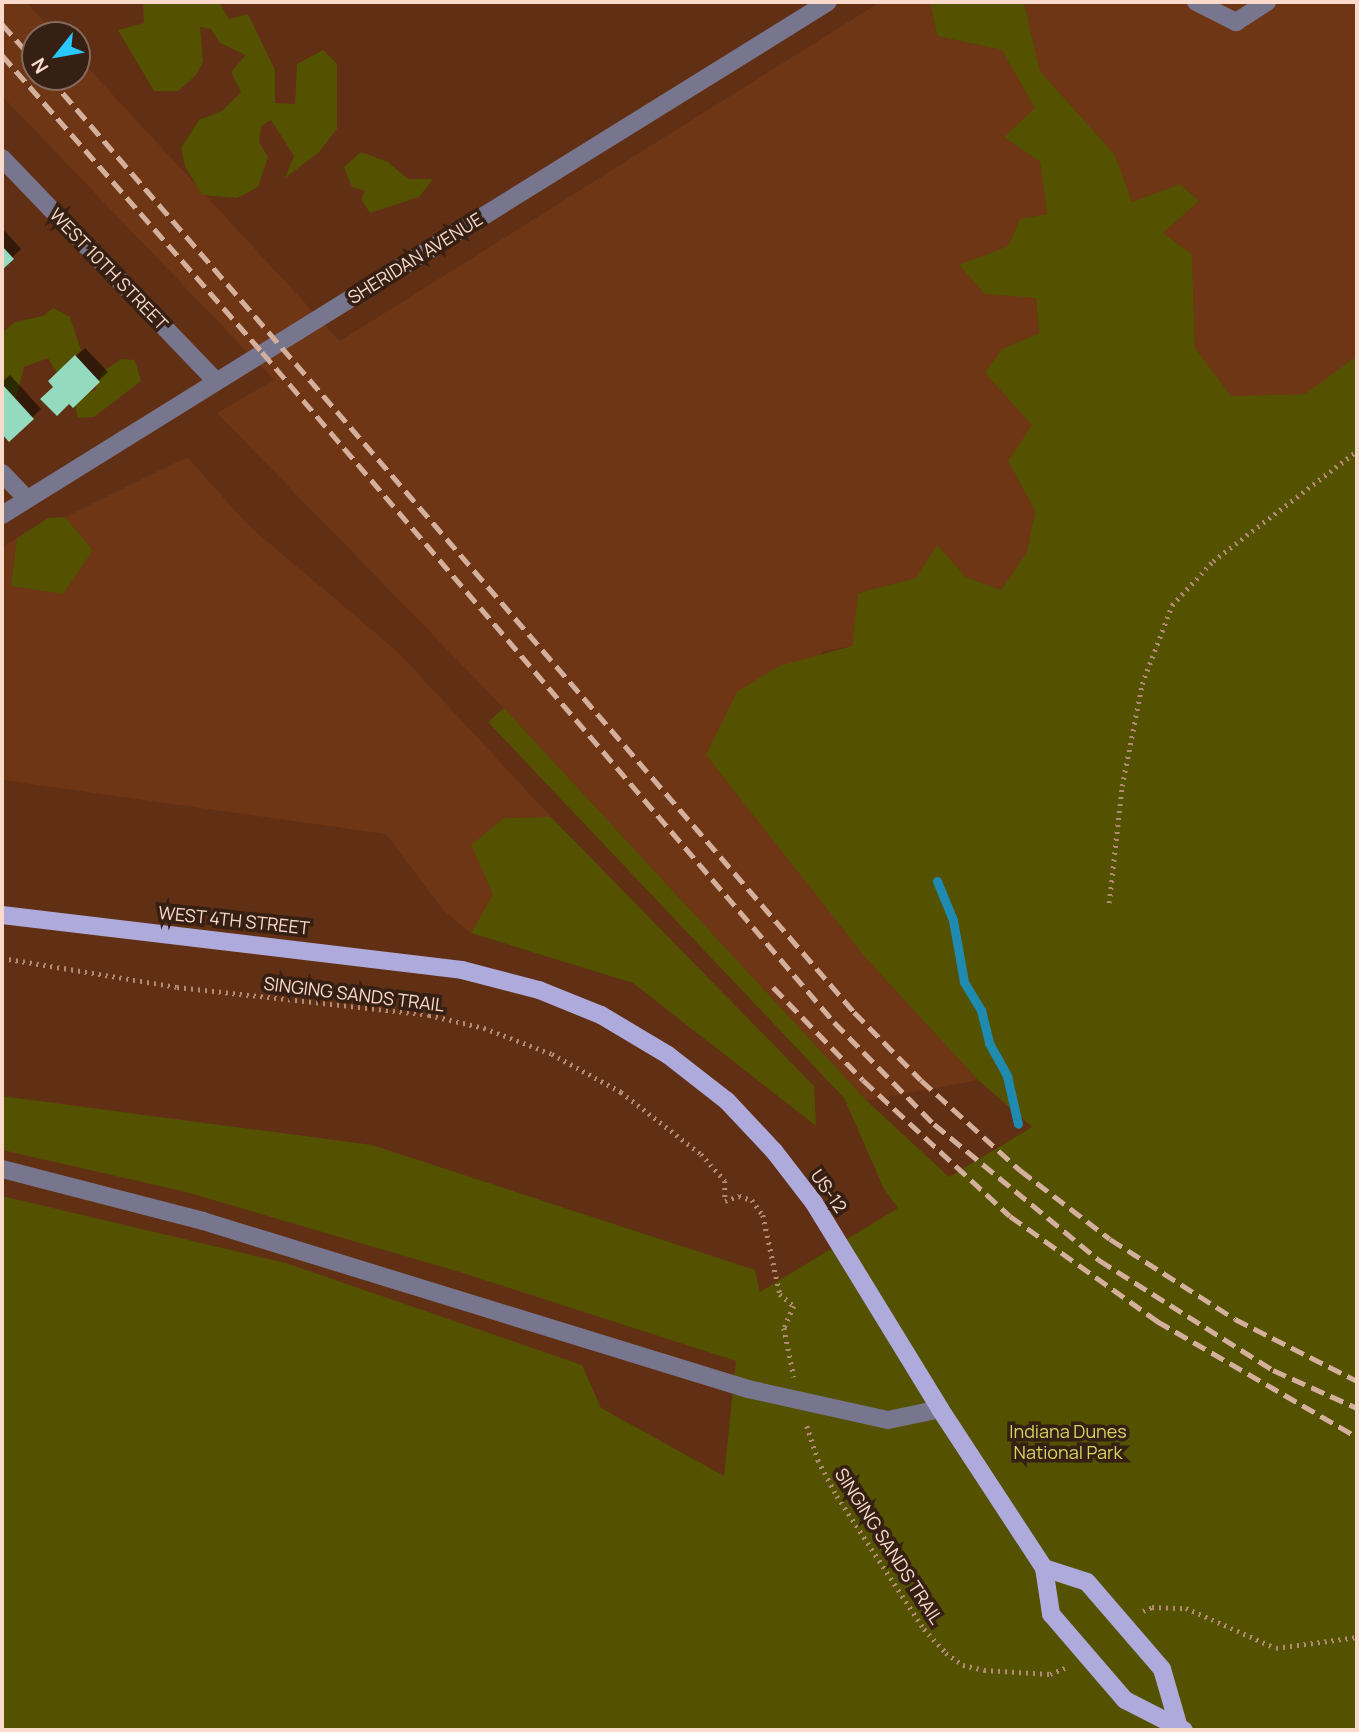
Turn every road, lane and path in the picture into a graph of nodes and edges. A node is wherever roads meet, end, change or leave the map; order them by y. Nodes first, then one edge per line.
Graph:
1 (828, 2) edge
2 (1196, 2) edge
3 (1268, 2) edge
4 (2, 158) edge
5 (216, 381) junction
6 (1357, 451) edge
7 (2, 473) edge
8 (27, 499) junction
9 (2, 515) edge
10 (1109, 903) dead end
11 (2, 915) edge
12 (2, 958) edge
13 (462, 970) joint
14 (2, 1169) edge
15 (799, 1400) junction
16 (940, 1409) junction
17 (1044, 1568) junction
18 (1140, 1612) dead end
19 (1357, 1637) edge
20 (1067, 1666) dead end
21 (1181, 1727) edge

1 - 5 street, SHERIDAN AVENUE
2 - 3 street
4 - 5 street, WEST 10TH STREET
5 - 8 street, SHERIDAN AVENUE
6 - 10 path
7 - 8 street
8 - 9 street, SHERIDAN AVENUE
11 - 13 main road, WEST 4TH STREET
12 - 15 path, SINGING SANDS TRAIL
13 - 16 main road, US-12
14 - 15 street
15 - 16 street
15 - 20 path, SINGING SANDS TRAIL
16 - 17 main road, US-12
17 - 21 main road, US-12
17 - 21 main road, US-12
18 - 19 path

